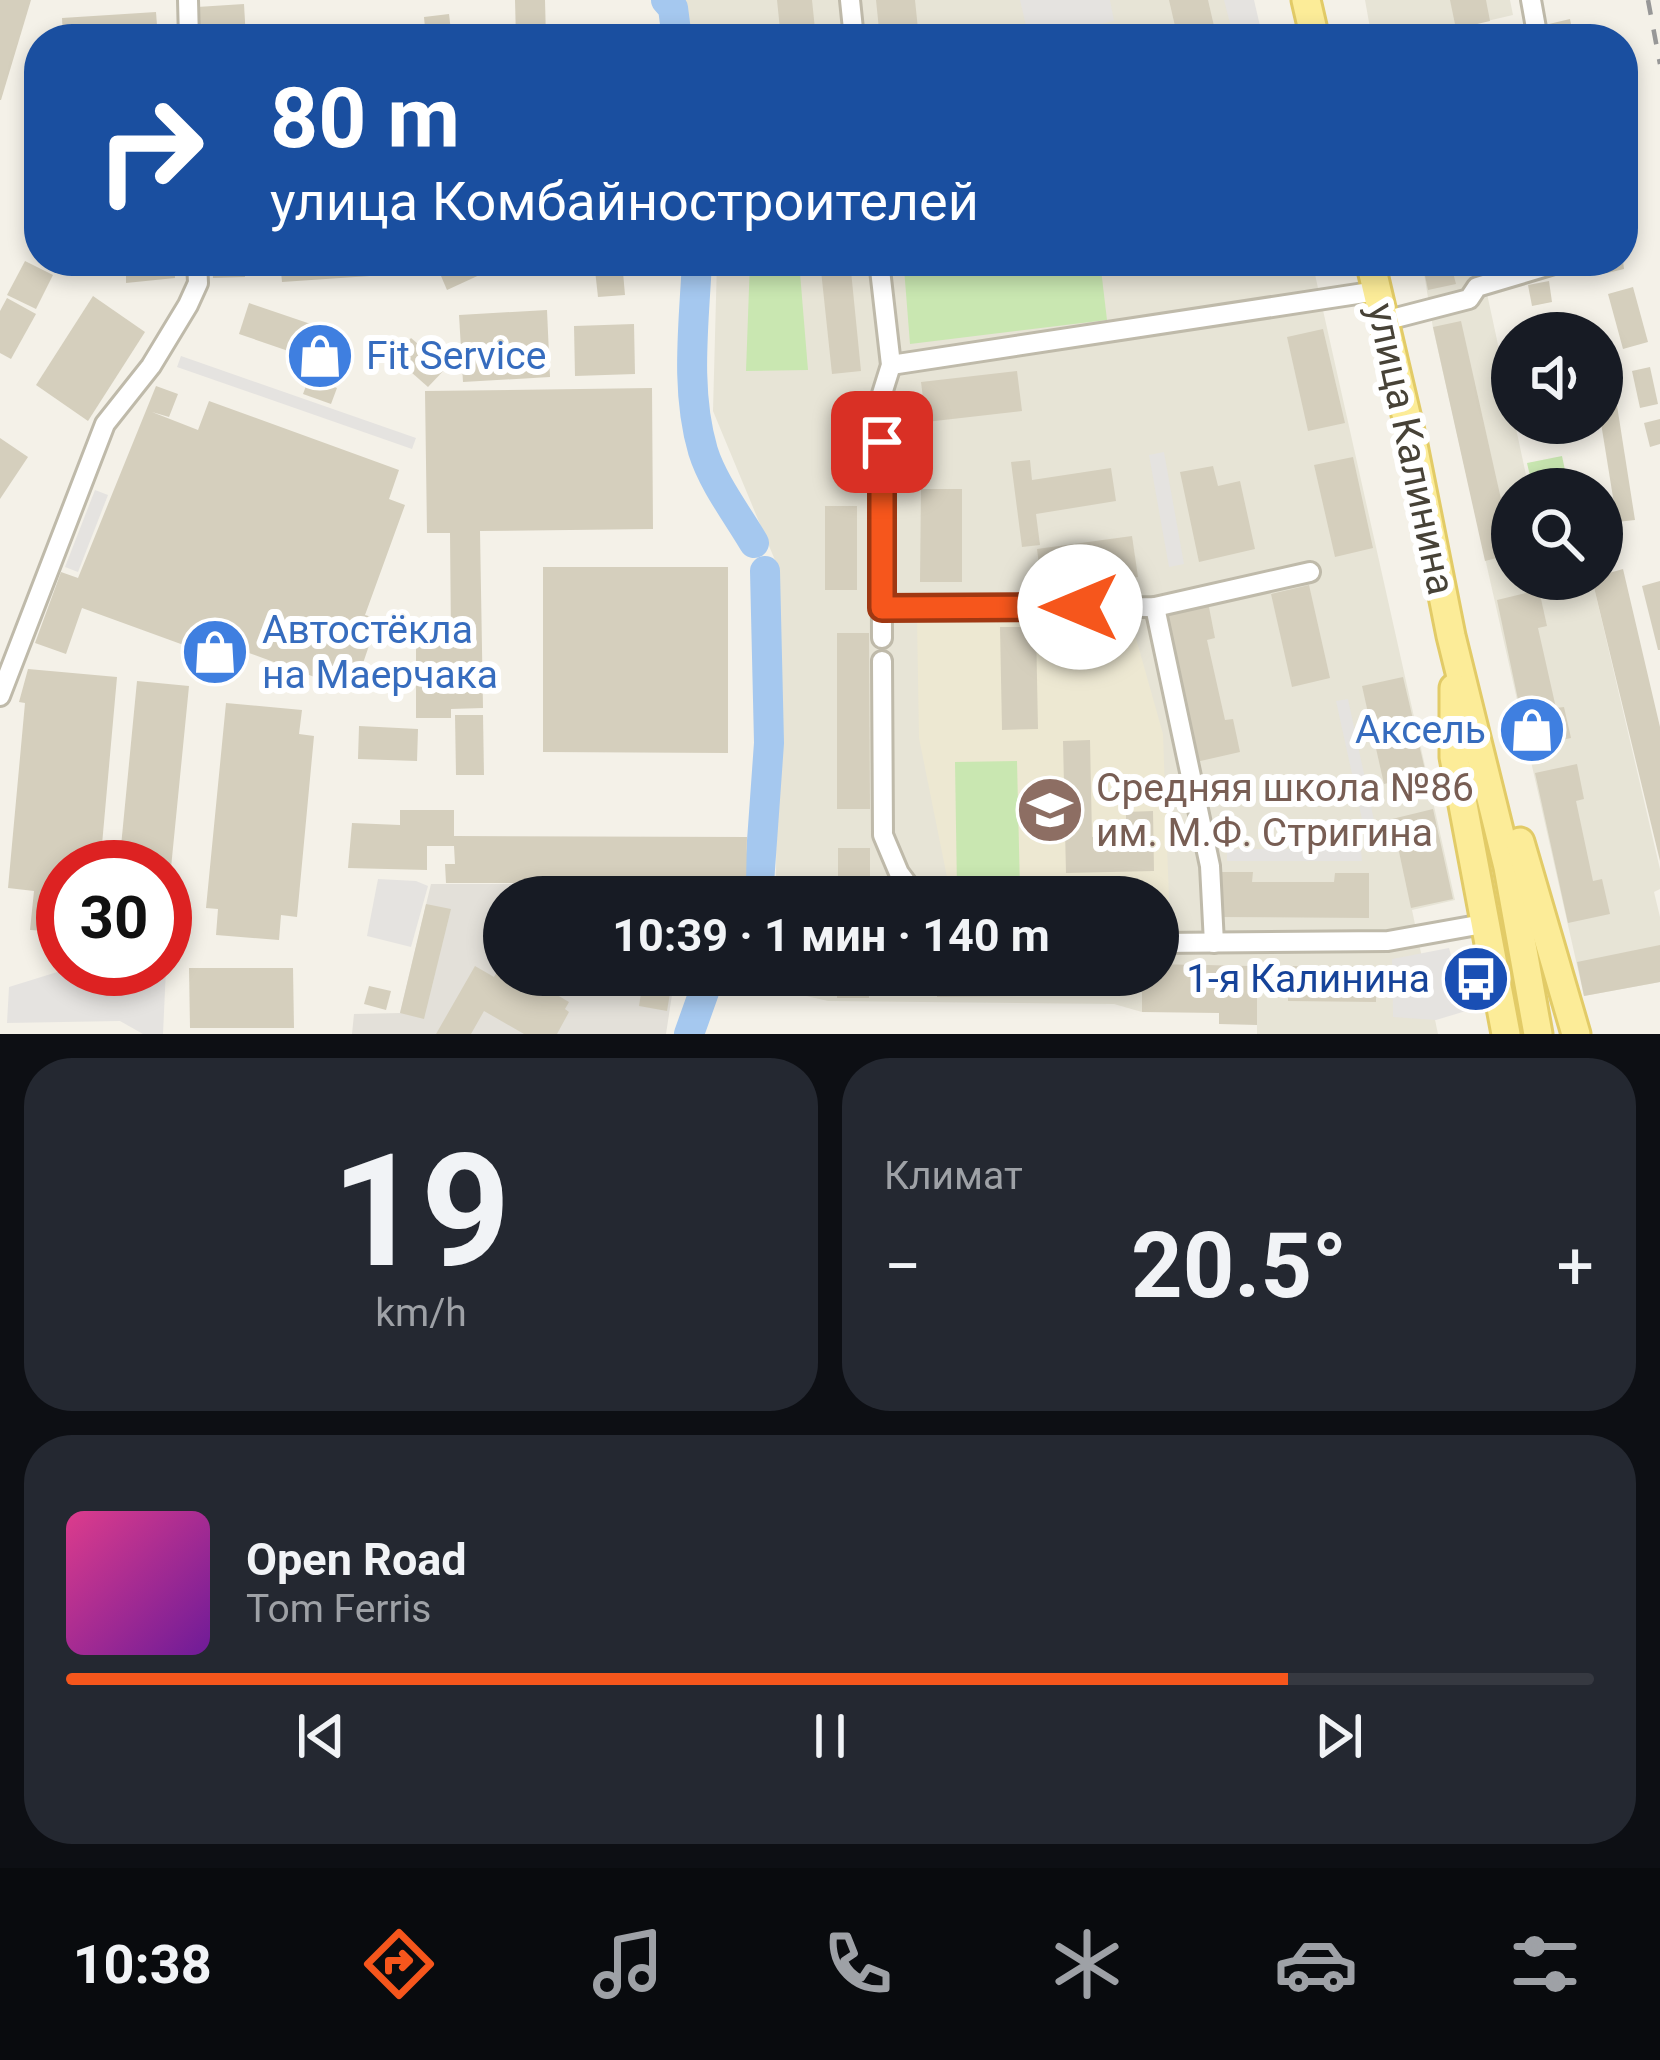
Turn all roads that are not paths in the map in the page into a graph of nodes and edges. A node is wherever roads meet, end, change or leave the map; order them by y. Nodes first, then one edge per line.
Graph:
1 (198, 276) edge
2 (881, 276) edge
3 (1374, 276) edge
4 (1514, 276) edge
5 (1377, 291) junction
6 (1384, 320) junction
7 (891, 364) junction
8 (1310, 572) dead end
9 (1155, 607) junction
10 (882, 608) junction
11 (1451, 636) junction
12 (882, 638) dead end
13 (881, 661) dead end
14 (0, 696) edge
15 (901, 876) edge
16 (1483, 924) junction
17 (1179, 943) edge
18 (1214, 943) junction
19 (1506, 1034) edge
20 (1538, 1034) edge
21 (1576, 1034) edge

1 - 14 street
2 - 7 street
3 - 5 main road, улица Калинина
4 - 6 street
5 - 6 main road, улица Калинина
5 - 7 street
6 - 11 main road, улица Калинина
7 - 10 street
8 - 9 street
9 - 10 street
9 - 18 street
10 - 12 street
11 - 16 main road, улица Калинина
11 - 20 main road, улица Калинина
11 - 21 main road, улица Калинина
13 - 15 street
16 - 18 street
16 - 19 main road, улица Калинина
17 - 18 street

